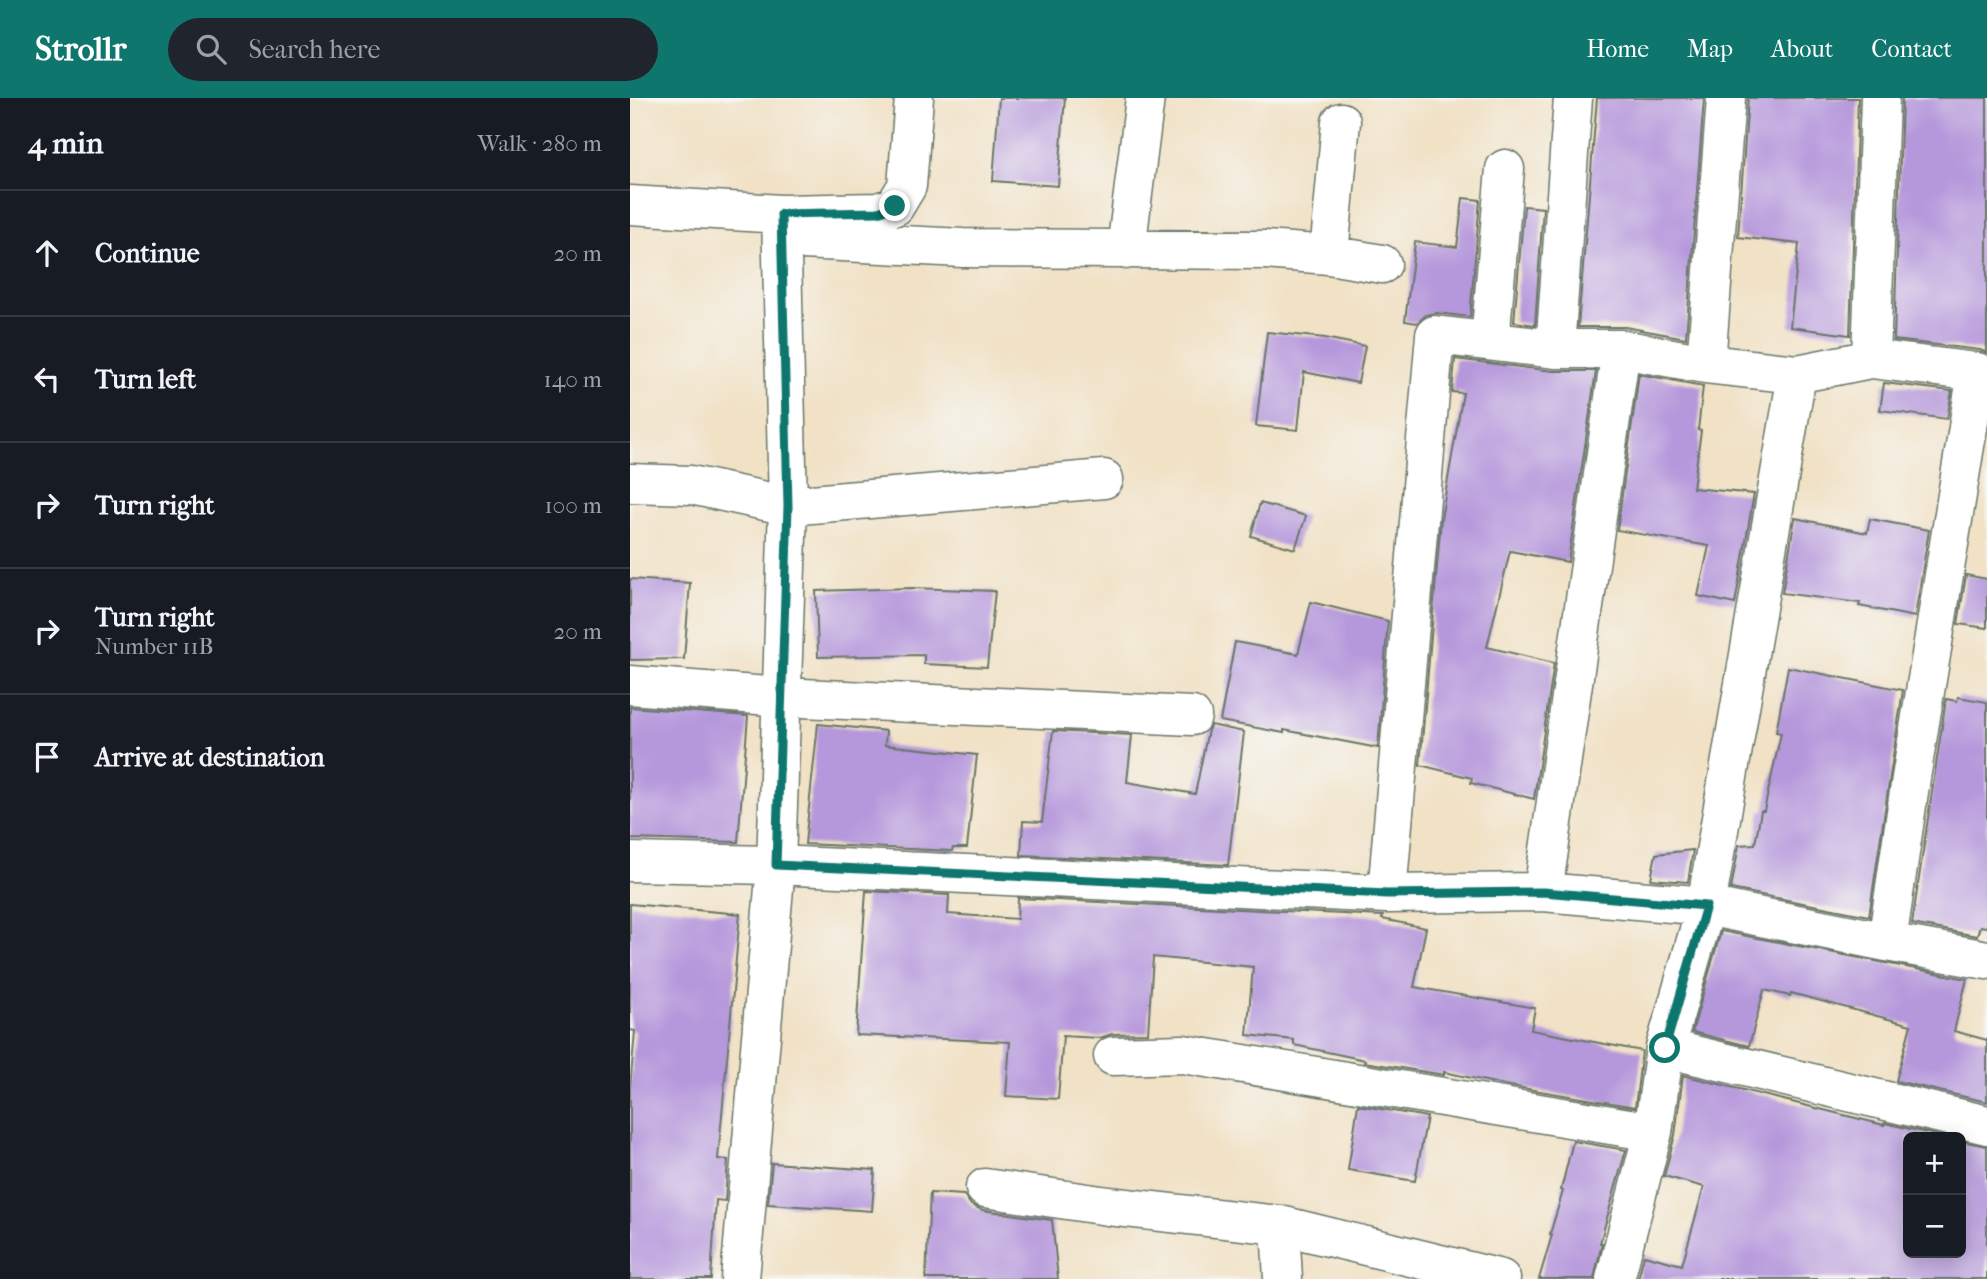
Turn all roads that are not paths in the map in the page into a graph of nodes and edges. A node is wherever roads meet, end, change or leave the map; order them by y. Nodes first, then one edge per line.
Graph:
1 (914, 98) edge
2 (1144, 98) edge
3 (1573, 98) edge
4 (1726, 98) edge
5 (1880, 98) edge
6 (1341, 122) dead end
7 (1505, 169) dead end
8 (630, 205) edge
9 (782, 226) junction
10 (1126, 250) junction
11 (1329, 255) junction
12 (1382, 264) dead end
13 (1490, 341) junction
14 (1555, 349) junction
15 (1621, 349) junction
16 (1871, 359) junction
17 (1706, 364) junction
18 (1797, 374) junction
19 (1104, 479) dead end
20 (630, 483) edge
21 (788, 506) junction
22 (630, 685) edge
23 (781, 697) junction
24 (1192, 716) dead end
25 (630, 862) edge
26 (776, 865) junction
27 (1543, 892) junction
28 (1387, 894) junction
29 (1706, 906) junction
30 (1886, 942) junction
31 (1987, 960) edge
32 (1665, 1048) junction
33 (1113, 1056) dead end
34 (1987, 1125) edge
35 (1653, 1132) junction
36 (985, 1188) dead end
37 (1280, 1225) junction
38 (740, 1279) edge
39 (1283, 1279) edge
40 (1500, 1279) edge
41 (1615, 1279) edge

1 - 9 street
2 - 10 street
3 - 14 street
4 - 17 street
5 - 16 street
6 - 11 street
7 - 13 street
8 - 9 street
9 - 10 street
9 - 21 street
10 - 11 street
11 - 12 street
13 - 14 street
13 - 28 street
14 - 15 street
15 - 17 street
15 - 27 street
16 - 18 street
16 - 30 street
17 - 18 street
18 - 29 street
19 - 21 street
20 - 21 street
21 - 23 street
22 - 23 street
23 - 24 street
23 - 26 street
25 - 26 street
26 - 28 street
26 - 38 street
27 - 28 street
27 - 29 street
29 - 30 street
29 - 32 street
30 - 31 street
32 - 34 street
32 - 35 street
33 - 35 street
35 - 41 street
36 - 37 street
37 - 39 street
37 - 40 street

